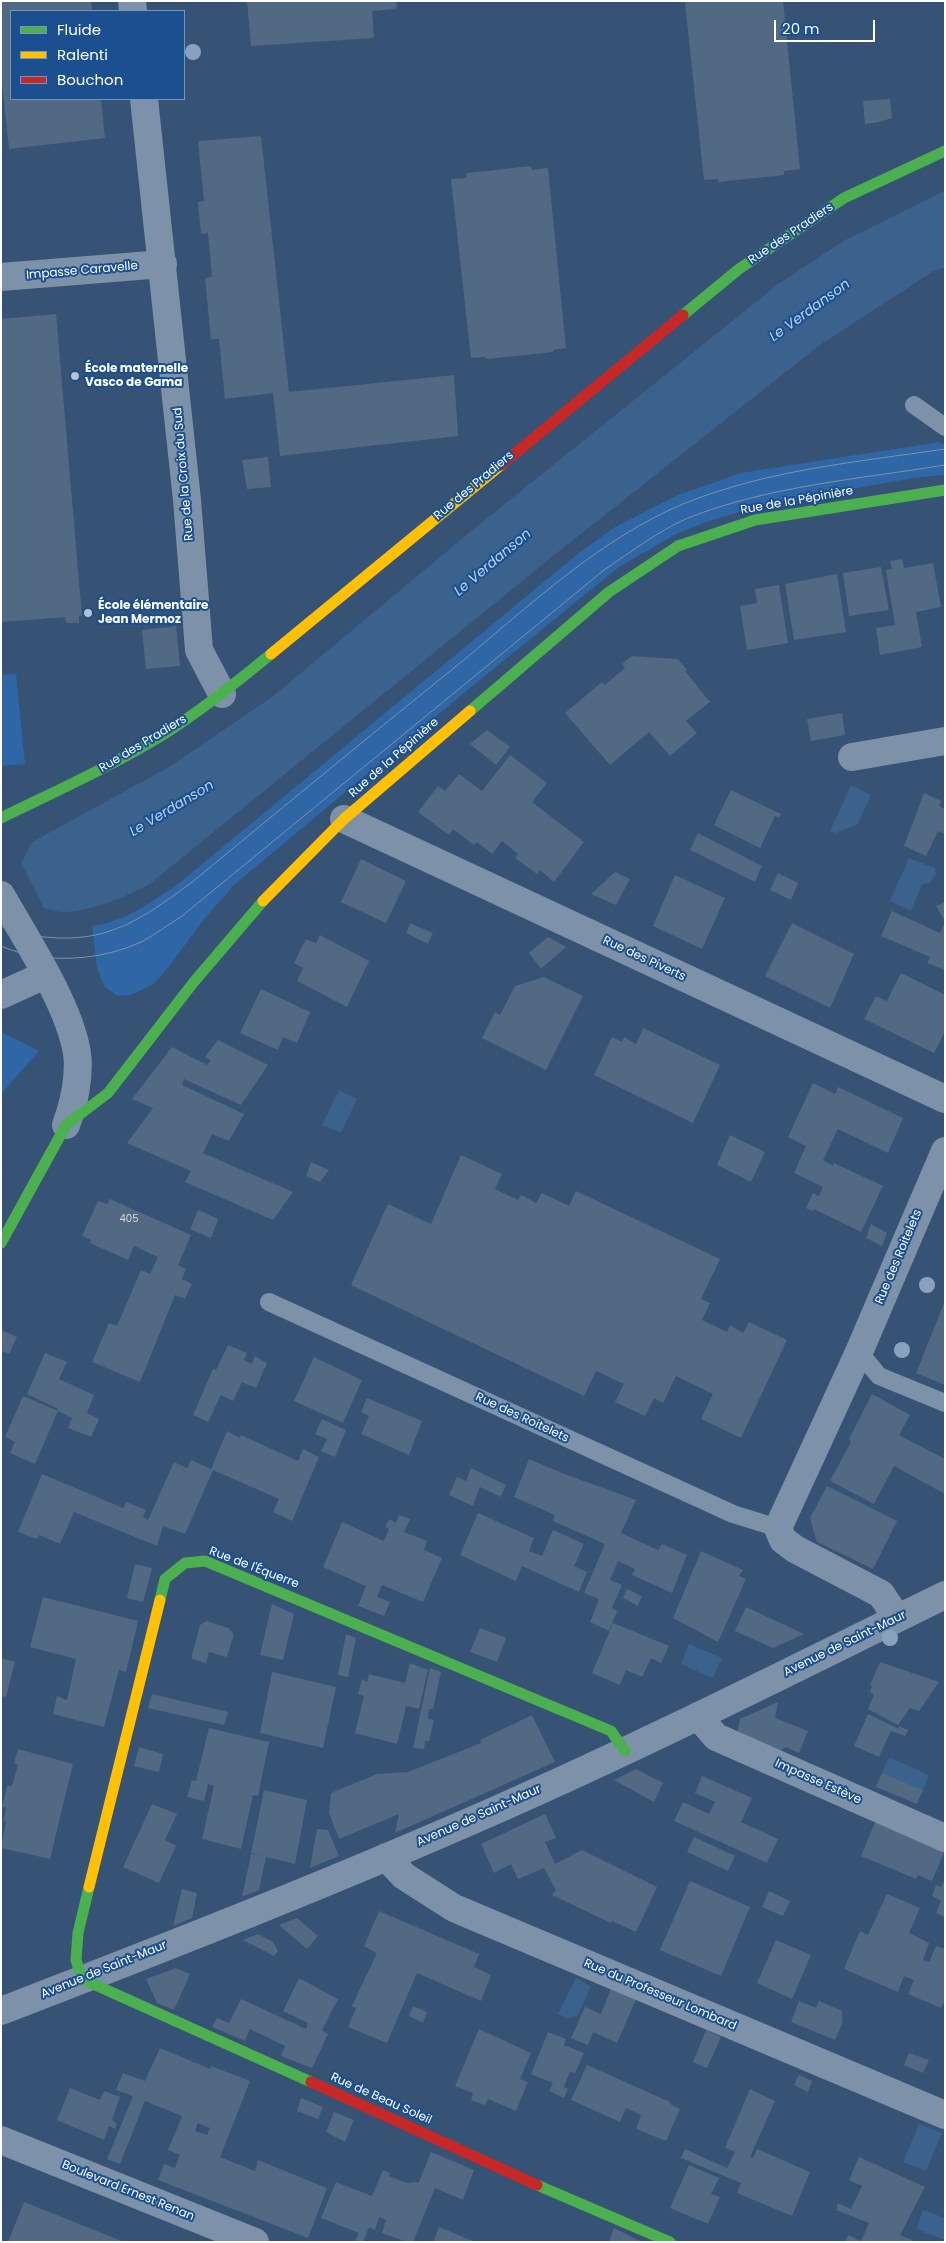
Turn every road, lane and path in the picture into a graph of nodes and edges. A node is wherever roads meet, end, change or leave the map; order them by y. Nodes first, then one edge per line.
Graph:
1 (144, 100) edge
2 (945, 151) edge
3 (163, 264) junction
4 (1, 277) edge
5 (914, 405) dead end
6 (945, 427) edge
7 (945, 490) edge
8 (222, 694) junction
9 (945, 741) edge
10 (852, 757) dead end
11 (1, 818) edge
12 (344, 819) junction
13 (1, 895) edge
14 (46, 975) junction
15 (1, 995) edge
16 (945, 1099) edge
17 (66, 1125) junction
18 (945, 1151) edge
19 (1, 1243) edge
20 (269, 1302) dead end
21 (859, 1352) junction
22 (945, 1403) edge
23 (778, 1528) junction
24 (945, 1595) edge
25 (897, 1618) junction
26 (698, 1716) junction
27 (625, 1751) junction
28 (945, 1838) edge
29 (386, 1858) junction
30 (82, 1979) junction
31 (1, 2011) edge
32 (945, 2115) edge
33 (1, 2140) edge
34 (255, 2242) edge
35 (670, 2242) edge

1 - 3 street, Rue de la Croix du Sud
2 - 8 street, Rue des Pradiers
3 - 4 street, Impasse Caravelle
3 - 8 street, Rue de la Croix du Sud
5 - 6 lane
7 - 12 street, Rue de la Pépinière
8 - 11 street, Rue des Pradiers
9 - 10 street
12 - 16 street, Rue des Piverts
12 - 17 street, Rue de la Pépinière
13 - 14 street
14 - 15 street
14 - 17 street
17 - 19 street, Rue de la Pépinière
18 - 21 street, Rue des Roitelets
20 - 23 lane, Rue des Roitelets
21 - 22 lane
21 - 23 street, Rue des Roitelets
23 - 25 street
24 - 25 street, Avenue de Saint-Maur
25 - 26 street, Avenue de Saint-Maur
26 - 27 street, Avenue de Saint-Maur
26 - 28 street, Impasse Estève
27 - 29 street, Avenue de Saint-Maur
27 - 30 street, Rue de l'Équerre
29 - 30 street, Avenue de Saint-Maur
29 - 32 street, Rue du Professeur Lombard
30 - 31 street, Avenue de Saint-Maur
30 - 35 street, Rue de Beau Soleil
33 - 34 street, Boulevard Ernest Renan

